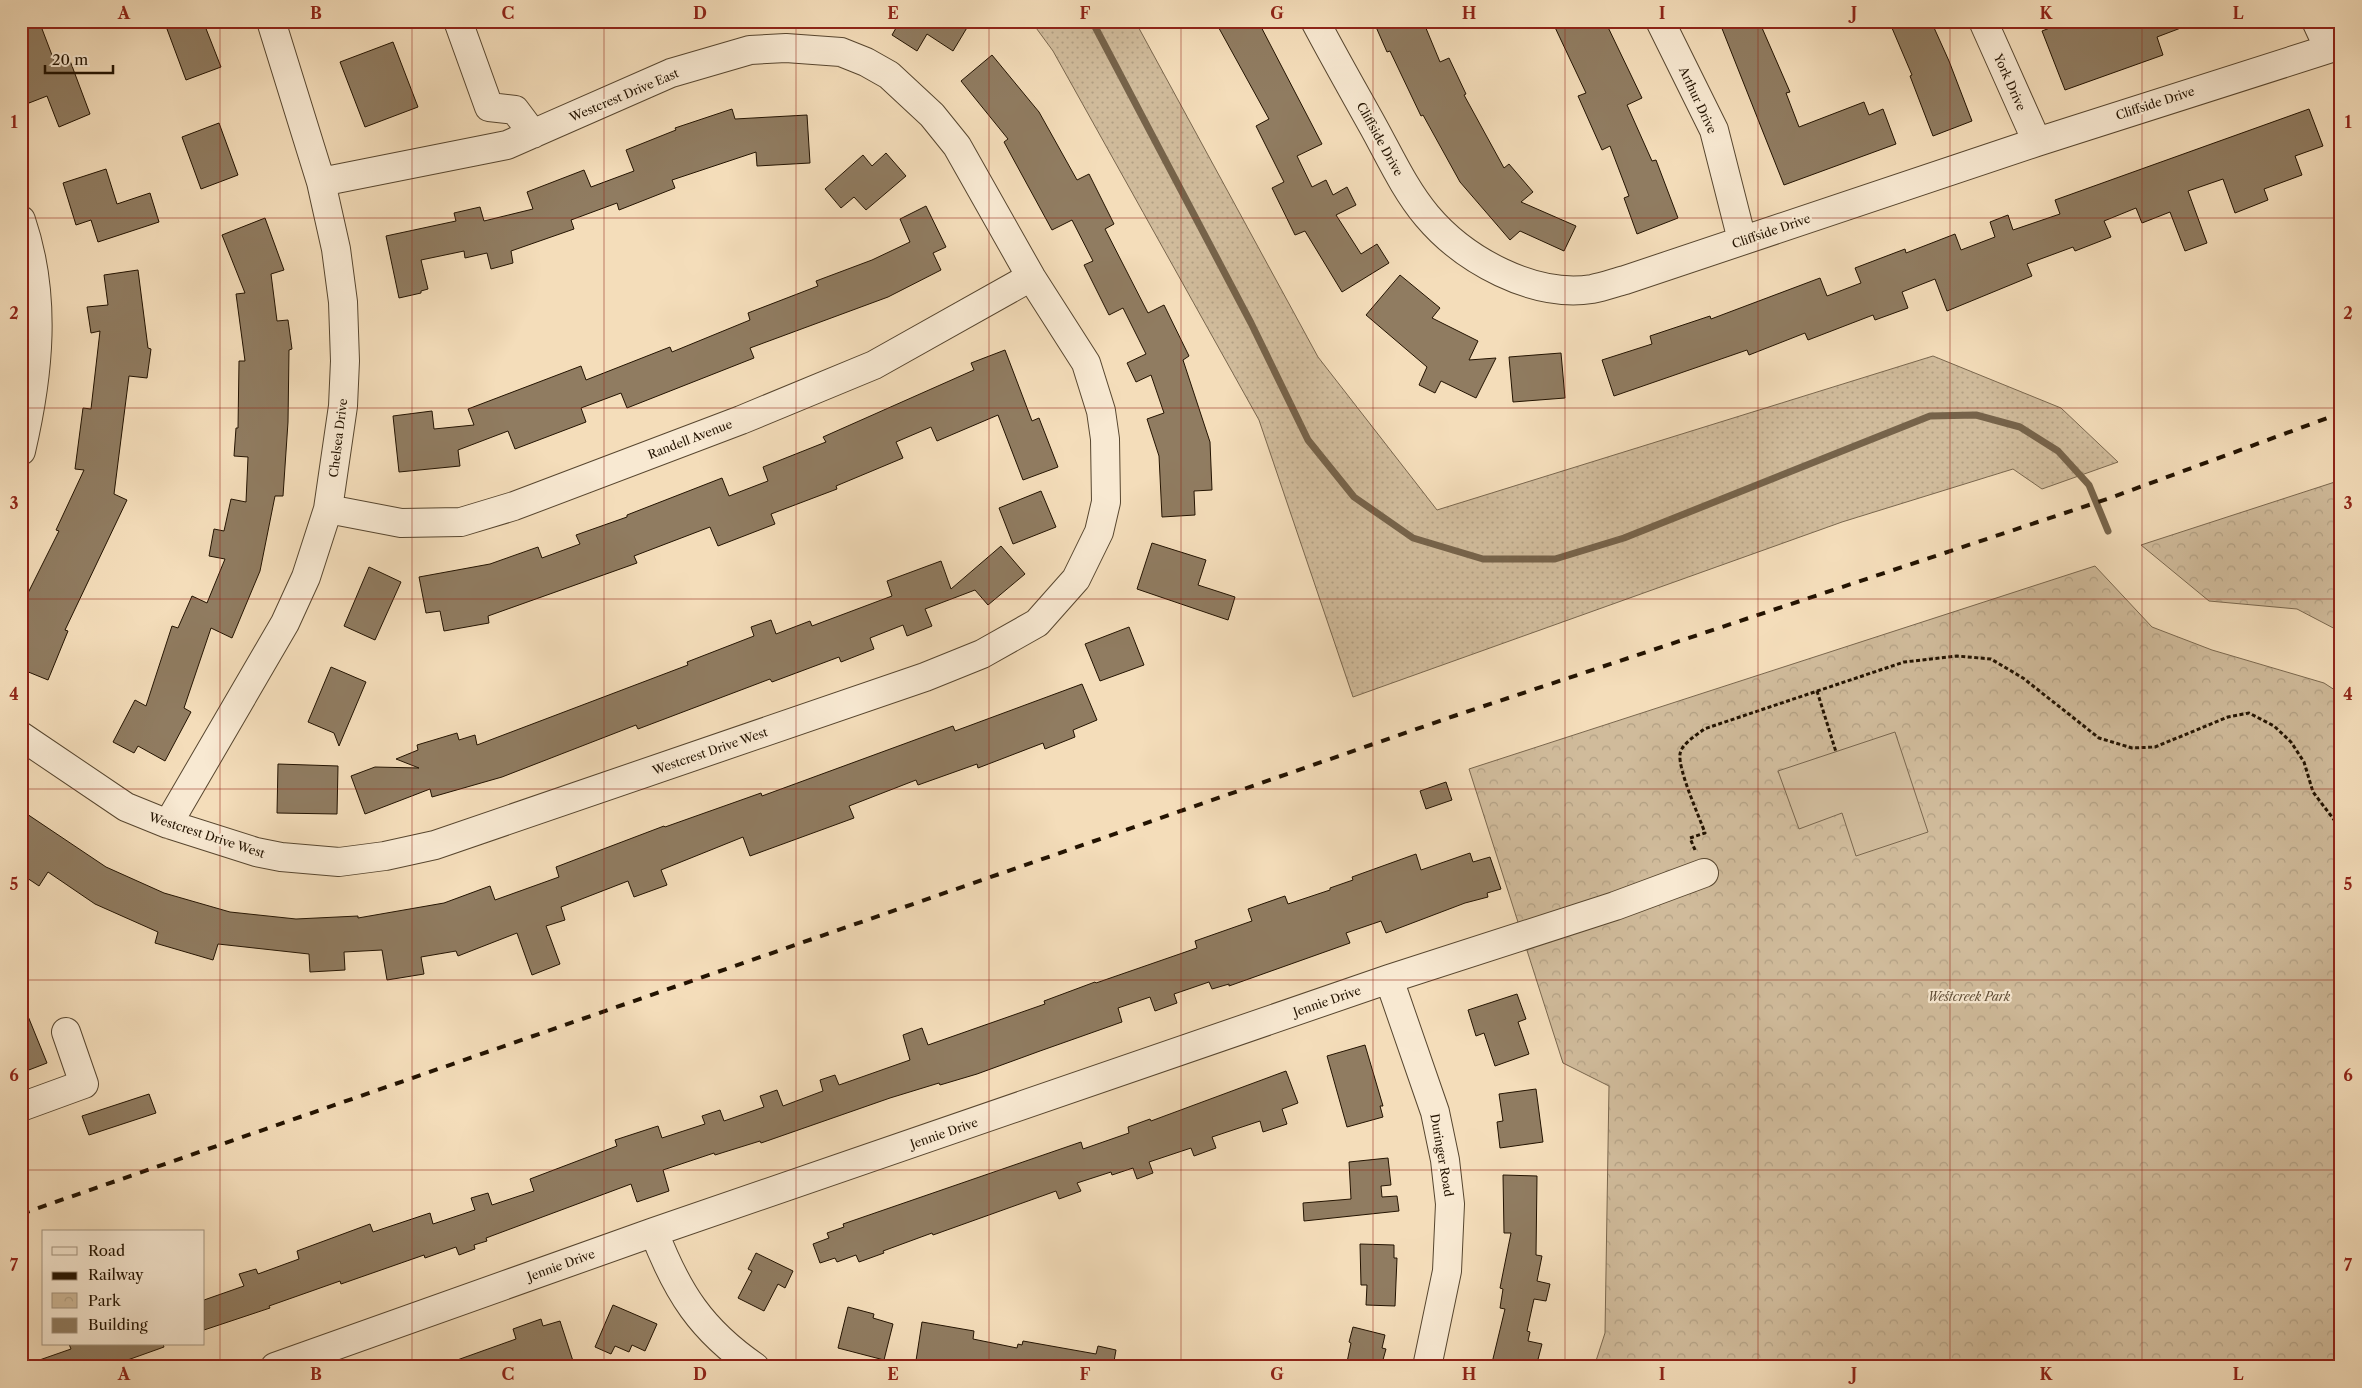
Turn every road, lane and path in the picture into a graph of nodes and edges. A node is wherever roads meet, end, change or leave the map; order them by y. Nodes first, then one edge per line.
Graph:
1 (271, 21) edge
2 (458, 21) edge
3 (1315, 21) edge
4 (1660, 21) edge
5 (1984, 21) edge
6 (2316, 21) edge
7 (2334, 46) edge
8 (533, 134) junction
9 (2037, 142) junction
10 (321, 182) junction
11 (21, 220) edge
12 (1742, 240) junction
13 (1031, 277) junction
14 (21, 451) edge
15 (328, 509) junction
16 (1817, 691) junction
17 (21, 736) edge
18 (1836, 752) dead end
19 (168, 824) junction
20 (2341, 829) edge
21 (1704, 874) joint
22 (1389, 980) junction
23 (66, 1032) dead end
24 (21, 1107) edge
25 (654, 1232) junction
26 (275, 1367) edge
27 (755, 1367) edge
28 (1427, 1367) edge

1 - 10 street, Chelsea Drive
2 - 8 street
3 - 12 street, Cliffside Drive
4 - 12 street, Arthur Drive
5 - 9 street, York Drive
6 - 7 street
7 - 9 street, Cliffside Drive
8 - 10 street, Westcrest Drive East
8 - 13 street, Westcrest Drive East
9 - 12 street, Cliffside Drive
10 - 15 street, Chelsea Drive
11 - 14 street
13 - 15 street, Randell Avenue
13 - 19 street, Westcrest Drive West
15 - 19 street, Chelsea Drive
16 - 18 path
16 - 20 path
16 - 21 path
17 - 19 street, Westcrest Drive West
21 - 22 street, Jennie Drive
22 - 25 street, Jennie Drive
22 - 28 street, Duringer Road
23 - 24 street
25 - 26 street, Jennie Drive
25 - 27 street

